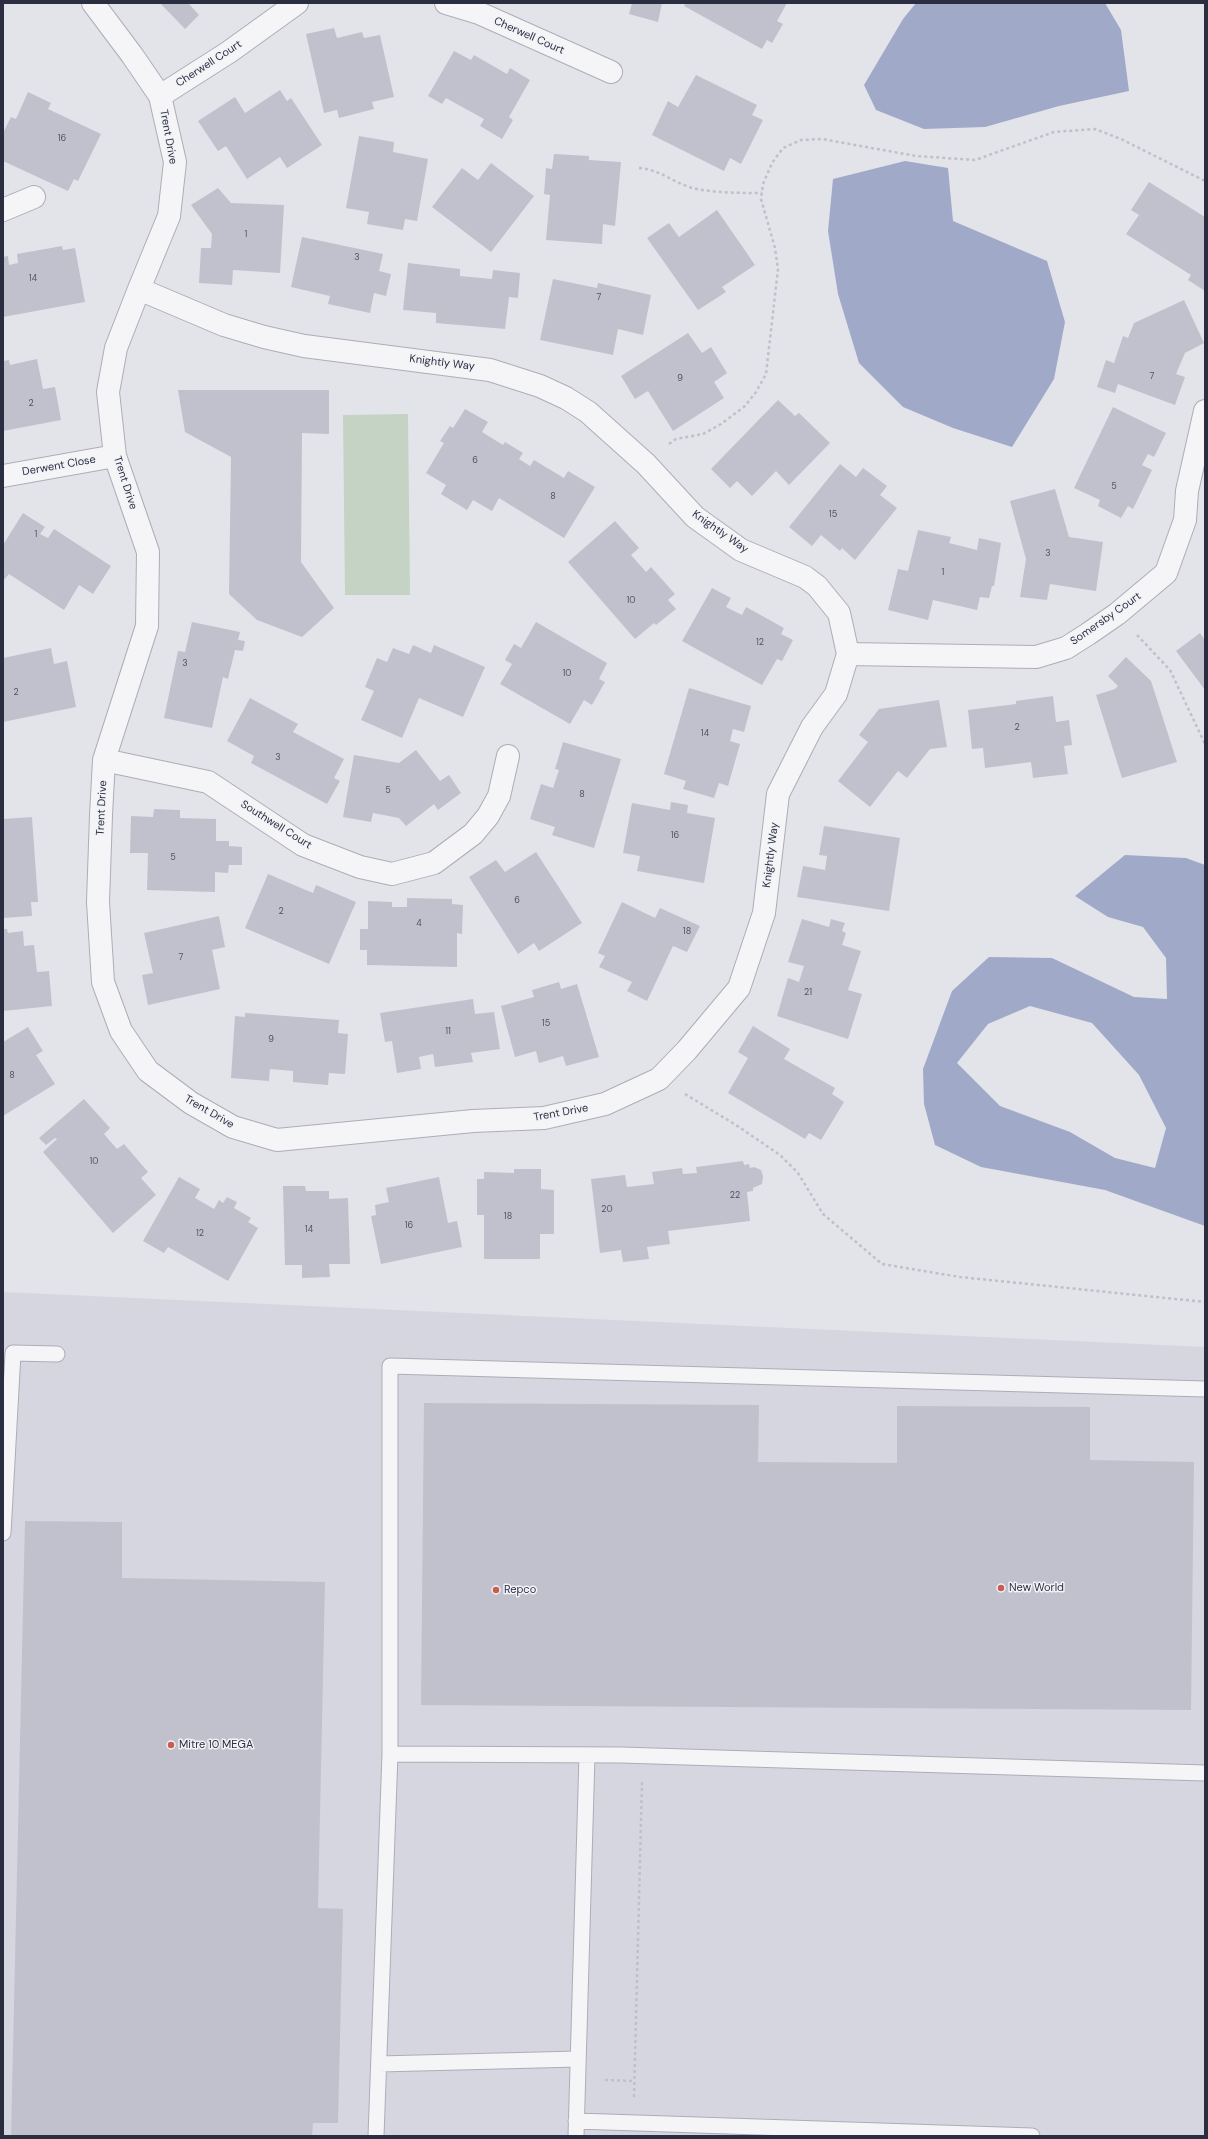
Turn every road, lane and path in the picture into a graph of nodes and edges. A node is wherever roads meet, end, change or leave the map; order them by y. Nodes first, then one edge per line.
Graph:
1 (93, 3) edge
2 (297, 3) edge
3 (446, 3) edge
4 (611, 72) dead end
5 (160, 96) junction
6 (639, 168) dead end
7 (1205, 181) edge
8 (762, 193) junction
9 (34, 197) dead end
10 (3, 210) edge
11 (139, 288) junction
12 (1205, 411) edge
13 (115, 456) junction
14 (646, 464) junction
15 (3, 476) edge
16 (1117, 614) junction
17 (848, 654) junction
18 (1205, 744) edge
19 (508, 756) dead end
20 (104, 760) junction
21 (687, 1050) joint
22 (659, 1079) junction
23 (1205, 1302) edge
24 (57, 1354) dead end
25 (1205, 1389) edge
26 (3, 1519) edge
27 (3, 1533) edge
28 (390, 1754) junction
29 (587, 1755) junction
30 (642, 1756) junction
31 (1205, 1773) edge
32 (578, 2060) junction
33 (379, 2064) junction
34 (634, 2123) junction
35 (576, 2129) edge
36 (376, 2136) edge
37 (1032, 2136) edge

1 - 5 street, Trent Drive
2 - 5 street, Cherwell Court
3 - 4 street, Cherwell Court
5 - 11 street, Trent Drive
6 - 8 path
7 - 8 path
8 - 14 path
9 - 10 street
11 - 13 street, Trent Drive
11 - 14 street, Knightly Way
12 - 16 street, Somersby Court
13 - 15 street, Derwent Close
13 - 20 street, Trent Drive
14 - 17 street, Knightly Way
16 - 17 street, Somersby Court
16 - 18 path
17 - 21 street, Knightly Way
19 - 20 street, Southwell Court
20 - 22 street, Trent Drive
21 - 22 street, Trent Drive
22 - 23 path
24 - 26 lane
25 - 28 lane
26 - 27 lane
28 - 29 lane
28 - 33 lane
29 - 30 lane
29 - 32 lane
30 - 31 lane
30 - 34 path
32 - 33 lane
32 - 35 lane
33 - 36 lane
34 - 35 lane
34 - 37 lane

